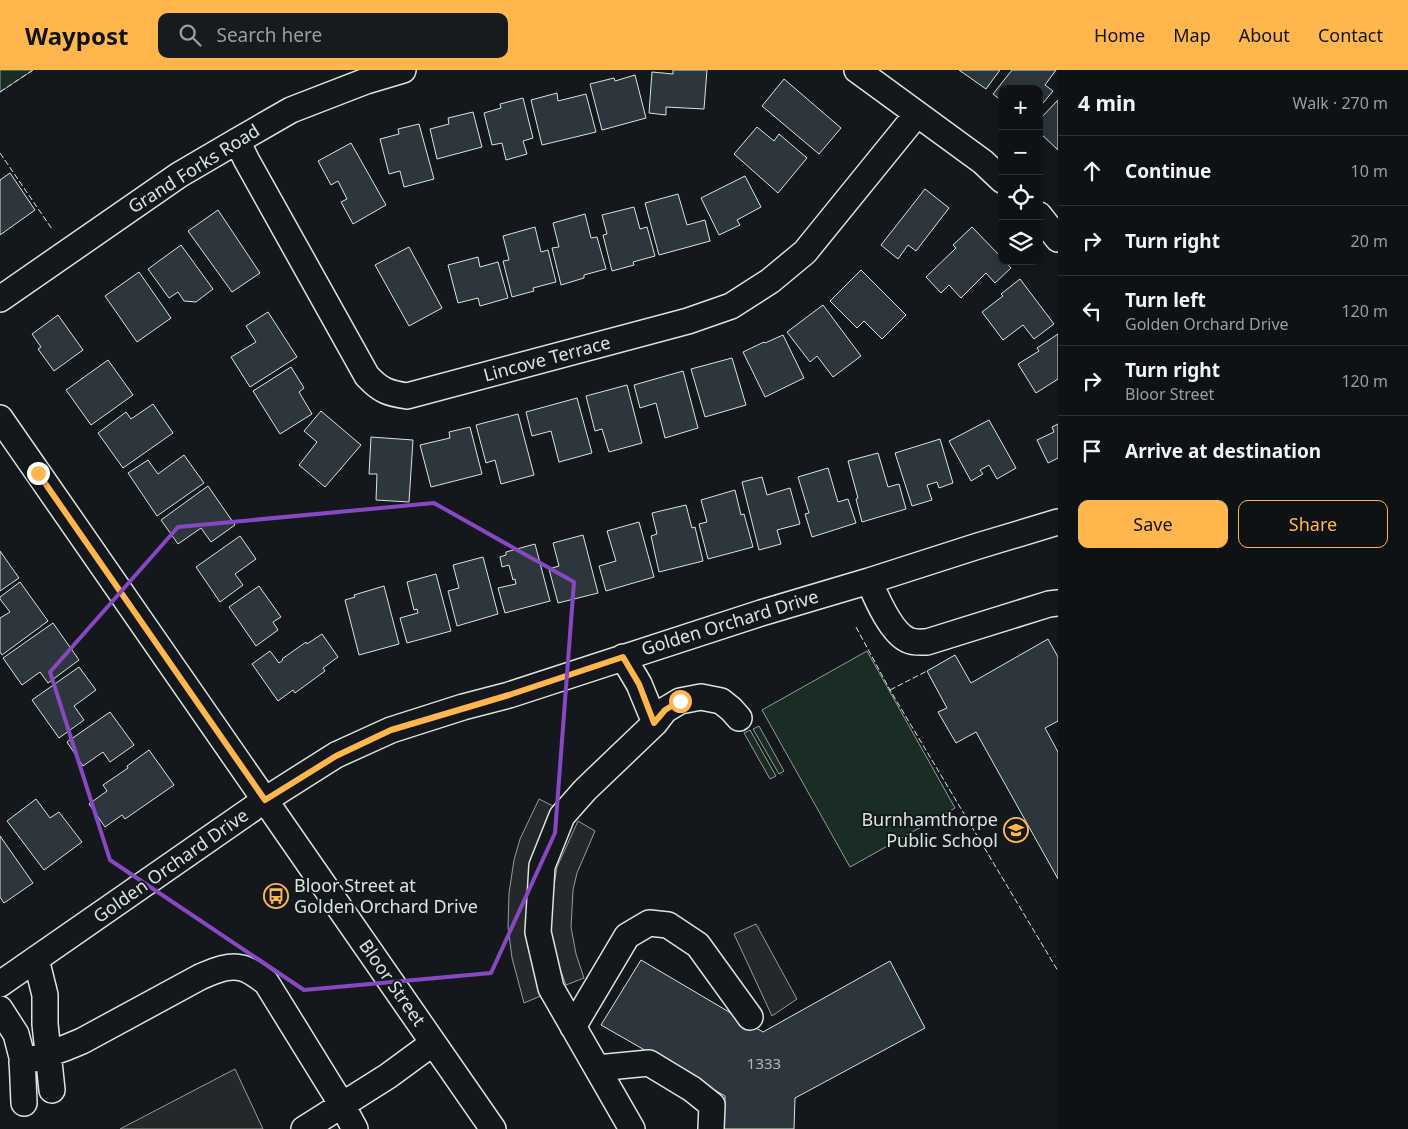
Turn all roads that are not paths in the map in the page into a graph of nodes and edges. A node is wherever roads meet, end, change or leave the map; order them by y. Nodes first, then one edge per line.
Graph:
1 (403, 70) edge
2 (857, 70) edge
3 (917, 114) junction
4 (237, 140) junction
5 (998, 176) edge
6 (1043, 220) edge
7 (1058, 239) edge
8 (0, 299) edge
9 (0, 418) edge
10 (1058, 522) edge
11 (868, 581) junction
12 (1058, 603) edge
13 (623, 657) junction
14 (739, 718) dead end
15 (654, 723) junction
16 (265, 800) junction
17 (36, 959) junction
18 (0, 984) edge
19 (0, 1009) edge
20 (750, 1016) dead end
21 (574, 1027) junction
22 (433, 1043) junction
23 (48, 1054) junction
24 (22, 1063) junction
25 (597, 1068) junction
26 (52, 1090) dead end
27 (24, 1102) dead end
28 (342, 1105) junction
29 (304, 1129) edge
30 (355, 1129) edge
31 (493, 1129) edge
32 (632, 1129) edge
33 (711, 1129) edge

1 - 4 street, Grand Forks Road
2 - 3 street
3 - 4 street, Lincove Terrace
3 - 5 street
4 - 8 street, Grand Forks Road
6 - 7 street
9 - 16 street, Bloor Street
10 - 11 street, Golden Orchard Drive
11 - 12 street
11 - 13 street, Golden Orchard Drive
13 - 15 street
13 - 16 street, Golden Orchard Drive
14 - 15 street
15 - 21 street
16 - 17 street, Golden Orchard Drive
16 - 22 street, Bloor Street
17 - 18 street, Golden Orchard Drive
17 - 23 street
19 - 24 street
20 - 21 street
21 - 25 street
22 - 28 street
22 - 31 street, Bloor Street
23 - 24 street
23 - 26 street
23 - 28 street
24 - 27 street
25 - 32 street
25 - 33 street
28 - 29 street
28 - 30 street

